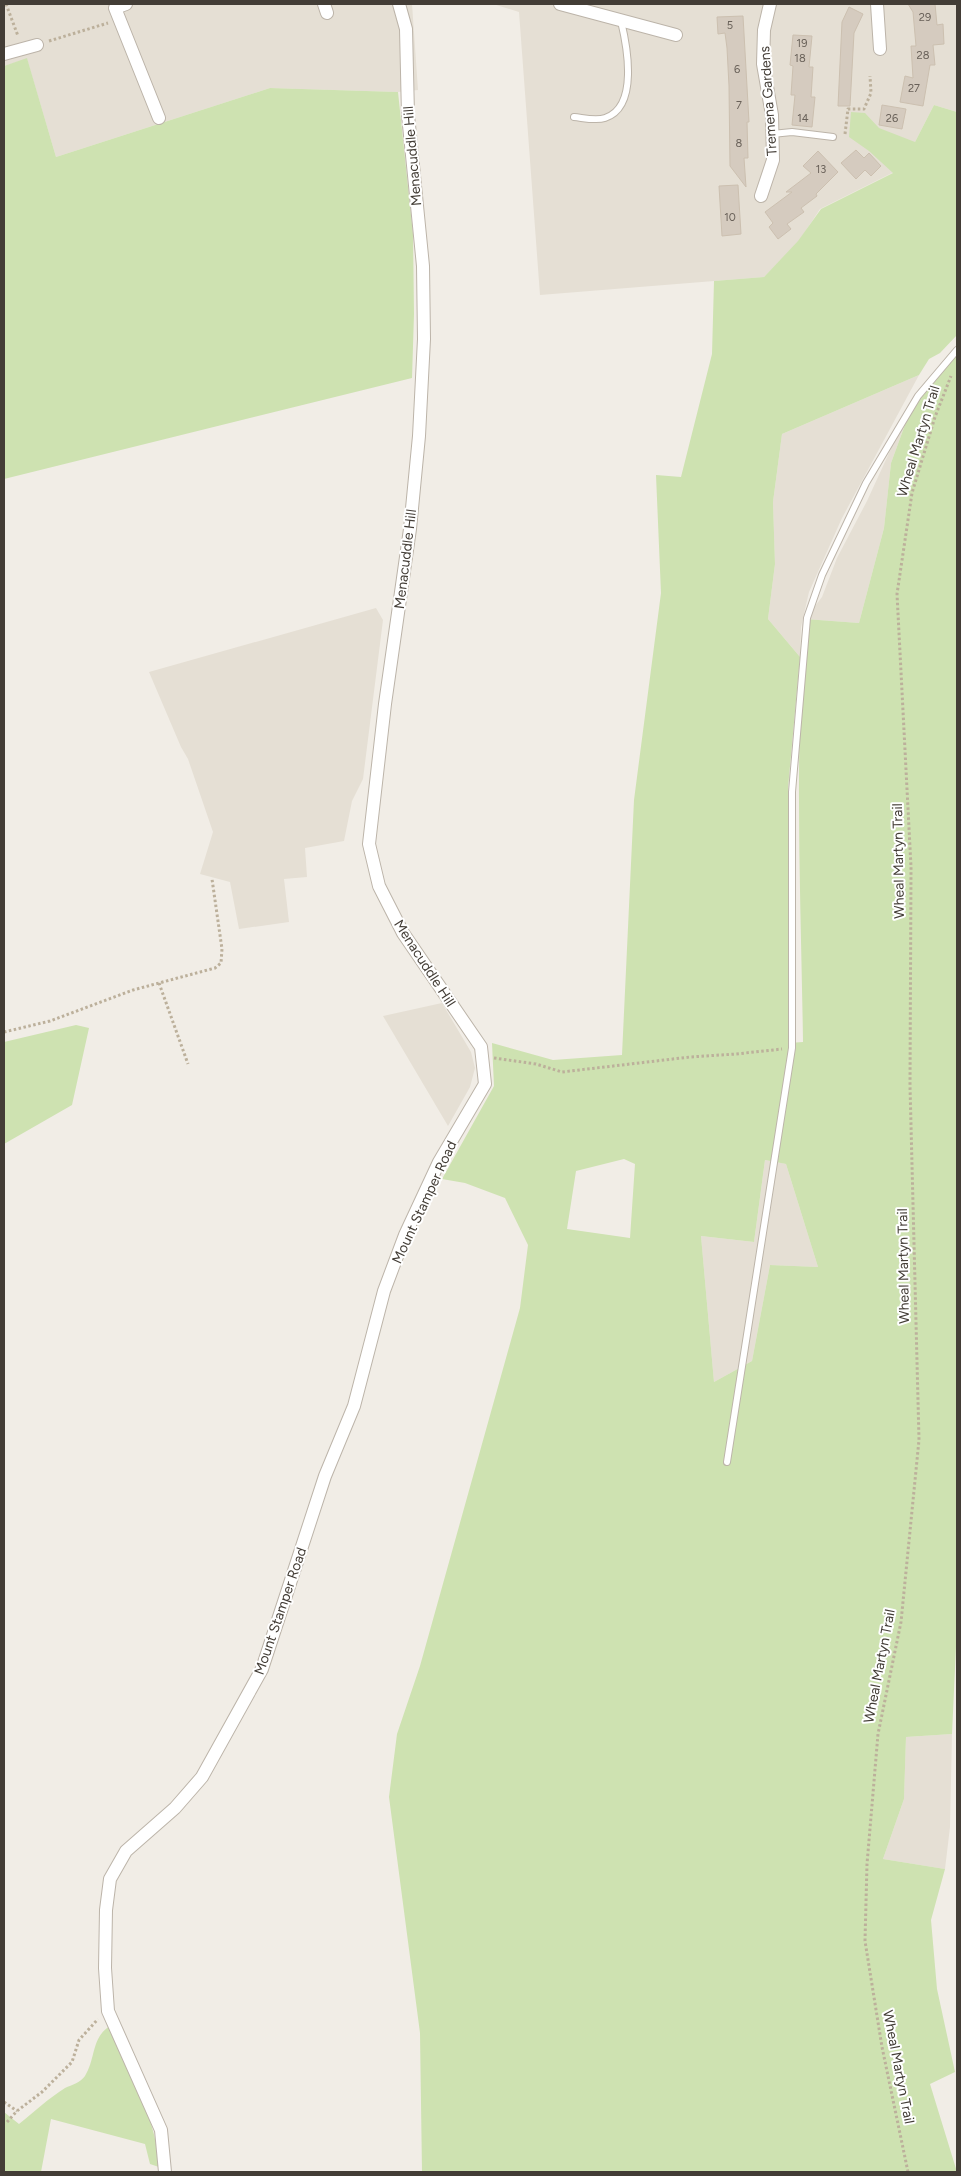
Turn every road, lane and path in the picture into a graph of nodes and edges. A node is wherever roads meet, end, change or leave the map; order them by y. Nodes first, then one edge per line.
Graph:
1 (6, 4) edge
2 (126, 4) edge
3 (399, 4) edge
4 (560, 4) edge
5 (770, 4) edge
6 (878, 4) edge
7 (120, 20) junction
8 (621, 20) junction
9 (676, 35) dead end
10 (37, 45) joint
11 (23, 49) junction
12 (880, 49) dead end
13 (4, 54) edge
14 (870, 76) dead end
15 (574, 117) dead end
16 (159, 118) dead end
17 (772, 134) junction
18 (845, 134) dead end
19 (833, 137) dead end
20 (761, 196) dead end
21 (957, 350) edge
22 (954, 368) dead end
23 (212, 879) dead end
24 (159, 983) junction
25 (4, 1032) edge
26 (792, 1048) junction
27 (482, 1058) junction
28 (188, 1064) dead end
29 (485, 1084) joint
30 (727, 1462) dead end
31 (108, 2011) junction
32 (4, 2102) edge
33 (18, 2110) junction
34 (7, 2122) dead end
35 (165, 2172) edge
36 (908, 2172) edge

1 - 11 path
2 - 7 street
3 - 27 street, Menacuddle Hill
4 - 8 street
5 - 17 street, Tremena Gardens
6 - 12 street
7 - 10 path
7 - 16 street
8 - 9 street
8 - 15 lane
10 - 11 street
11 - 13 street
14 - 18 path
17 - 19 lane
17 - 20 street, Tremena Gardens
21 - 26 lane
22 - 36 path, Wheal Martyn Trail
23 - 24 path
24 - 25 path
24 - 28 path
26 - 27 path
26 - 30 lane
27 - 29 street, Menacuddle Hill
29 - 31 street, Mount Stamper Road
31 - 33 path
31 - 35 street, Mount Stamper Road
32 - 33 path
33 - 34 path

